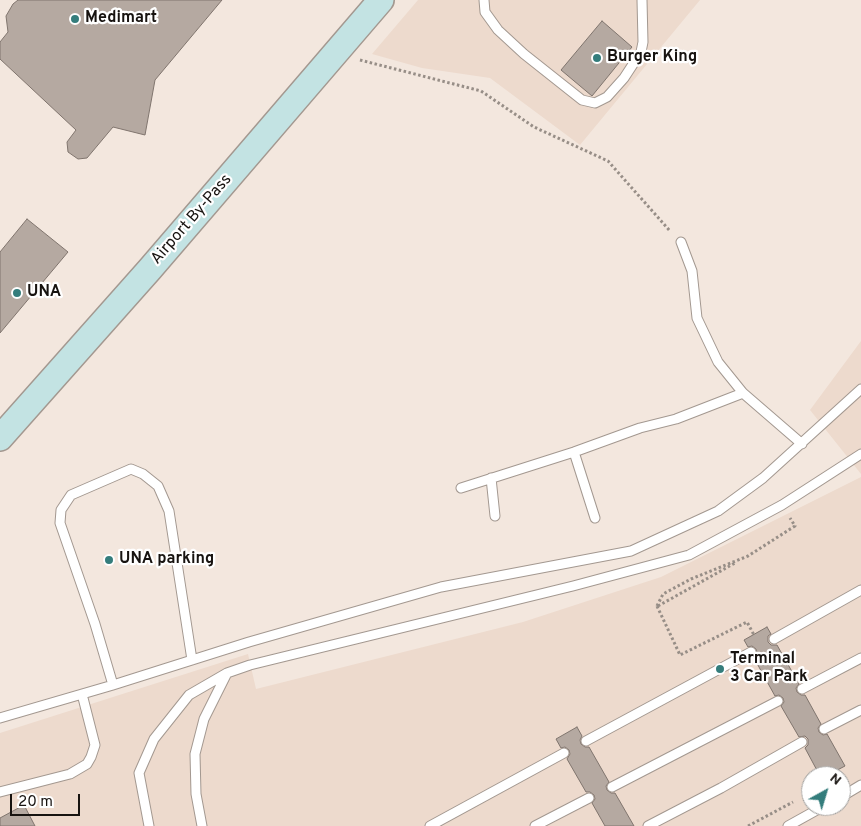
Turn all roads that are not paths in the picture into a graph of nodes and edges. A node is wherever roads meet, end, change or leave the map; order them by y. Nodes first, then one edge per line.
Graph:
1 (381, 0) edge
2 (484, 0) edge
3 (642, 0) edge
4 (680, 242) road end
5 (861, 389) edge
6 (743, 393) junction
7 (0, 438) edge
8 (802, 444) junction
9 (574, 452) junction
10 (861, 454) edge
11 (491, 478) junction
12 (461, 488) dead end
13 (495, 516) dead end
14 (595, 518) dead end
15 (861, 590) edge
16 (774, 639) dead end
17 (750, 652) dead end
18 (861, 658) edge
19 (192, 660) junction
20 (227, 673) junction
21 (113, 685) junction
22 (802, 689) dead end
23 (82, 694) junction
24 (778, 701) dead end
25 (861, 710) edge
26 (0, 718) edge
27 (824, 729) dead end
28 (586, 742) dead end
29 (802, 742) dead end
30 (564, 753) dead end
31 (612, 787) dead end
32 (0, 792) edge
33 (590, 798) dead end
34 (806, 816) edge
35 (149, 826) edge
36 (202, 826) edge
37 (430, 826) edge
38 (536, 826) edge
39 (648, 826) edge
40 (788, 826) edge

1 - 7 main road, Airport By-Pass
2 - 3 lane
4 - 6 lane
5 - 8 lane
6 - 8 lane
6 - 9 lane
8 - 19 lane
9 - 11 lane
9 - 14 lane
10 - 20 lane
11 - 12 lane
11 - 13 lane
15 - 16 lane
17 - 28 lane
18 - 22 lane
19 - 21 lane
19 - 21 lane
20 - 35 lane
20 - 36 lane
21 - 23 lane
23 - 26 lane
23 - 32 lane
24 - 31 lane
25 - 27 lane
29 - 39 lane
30 - 37 lane
33 - 38 lane
34 - 40 lane

